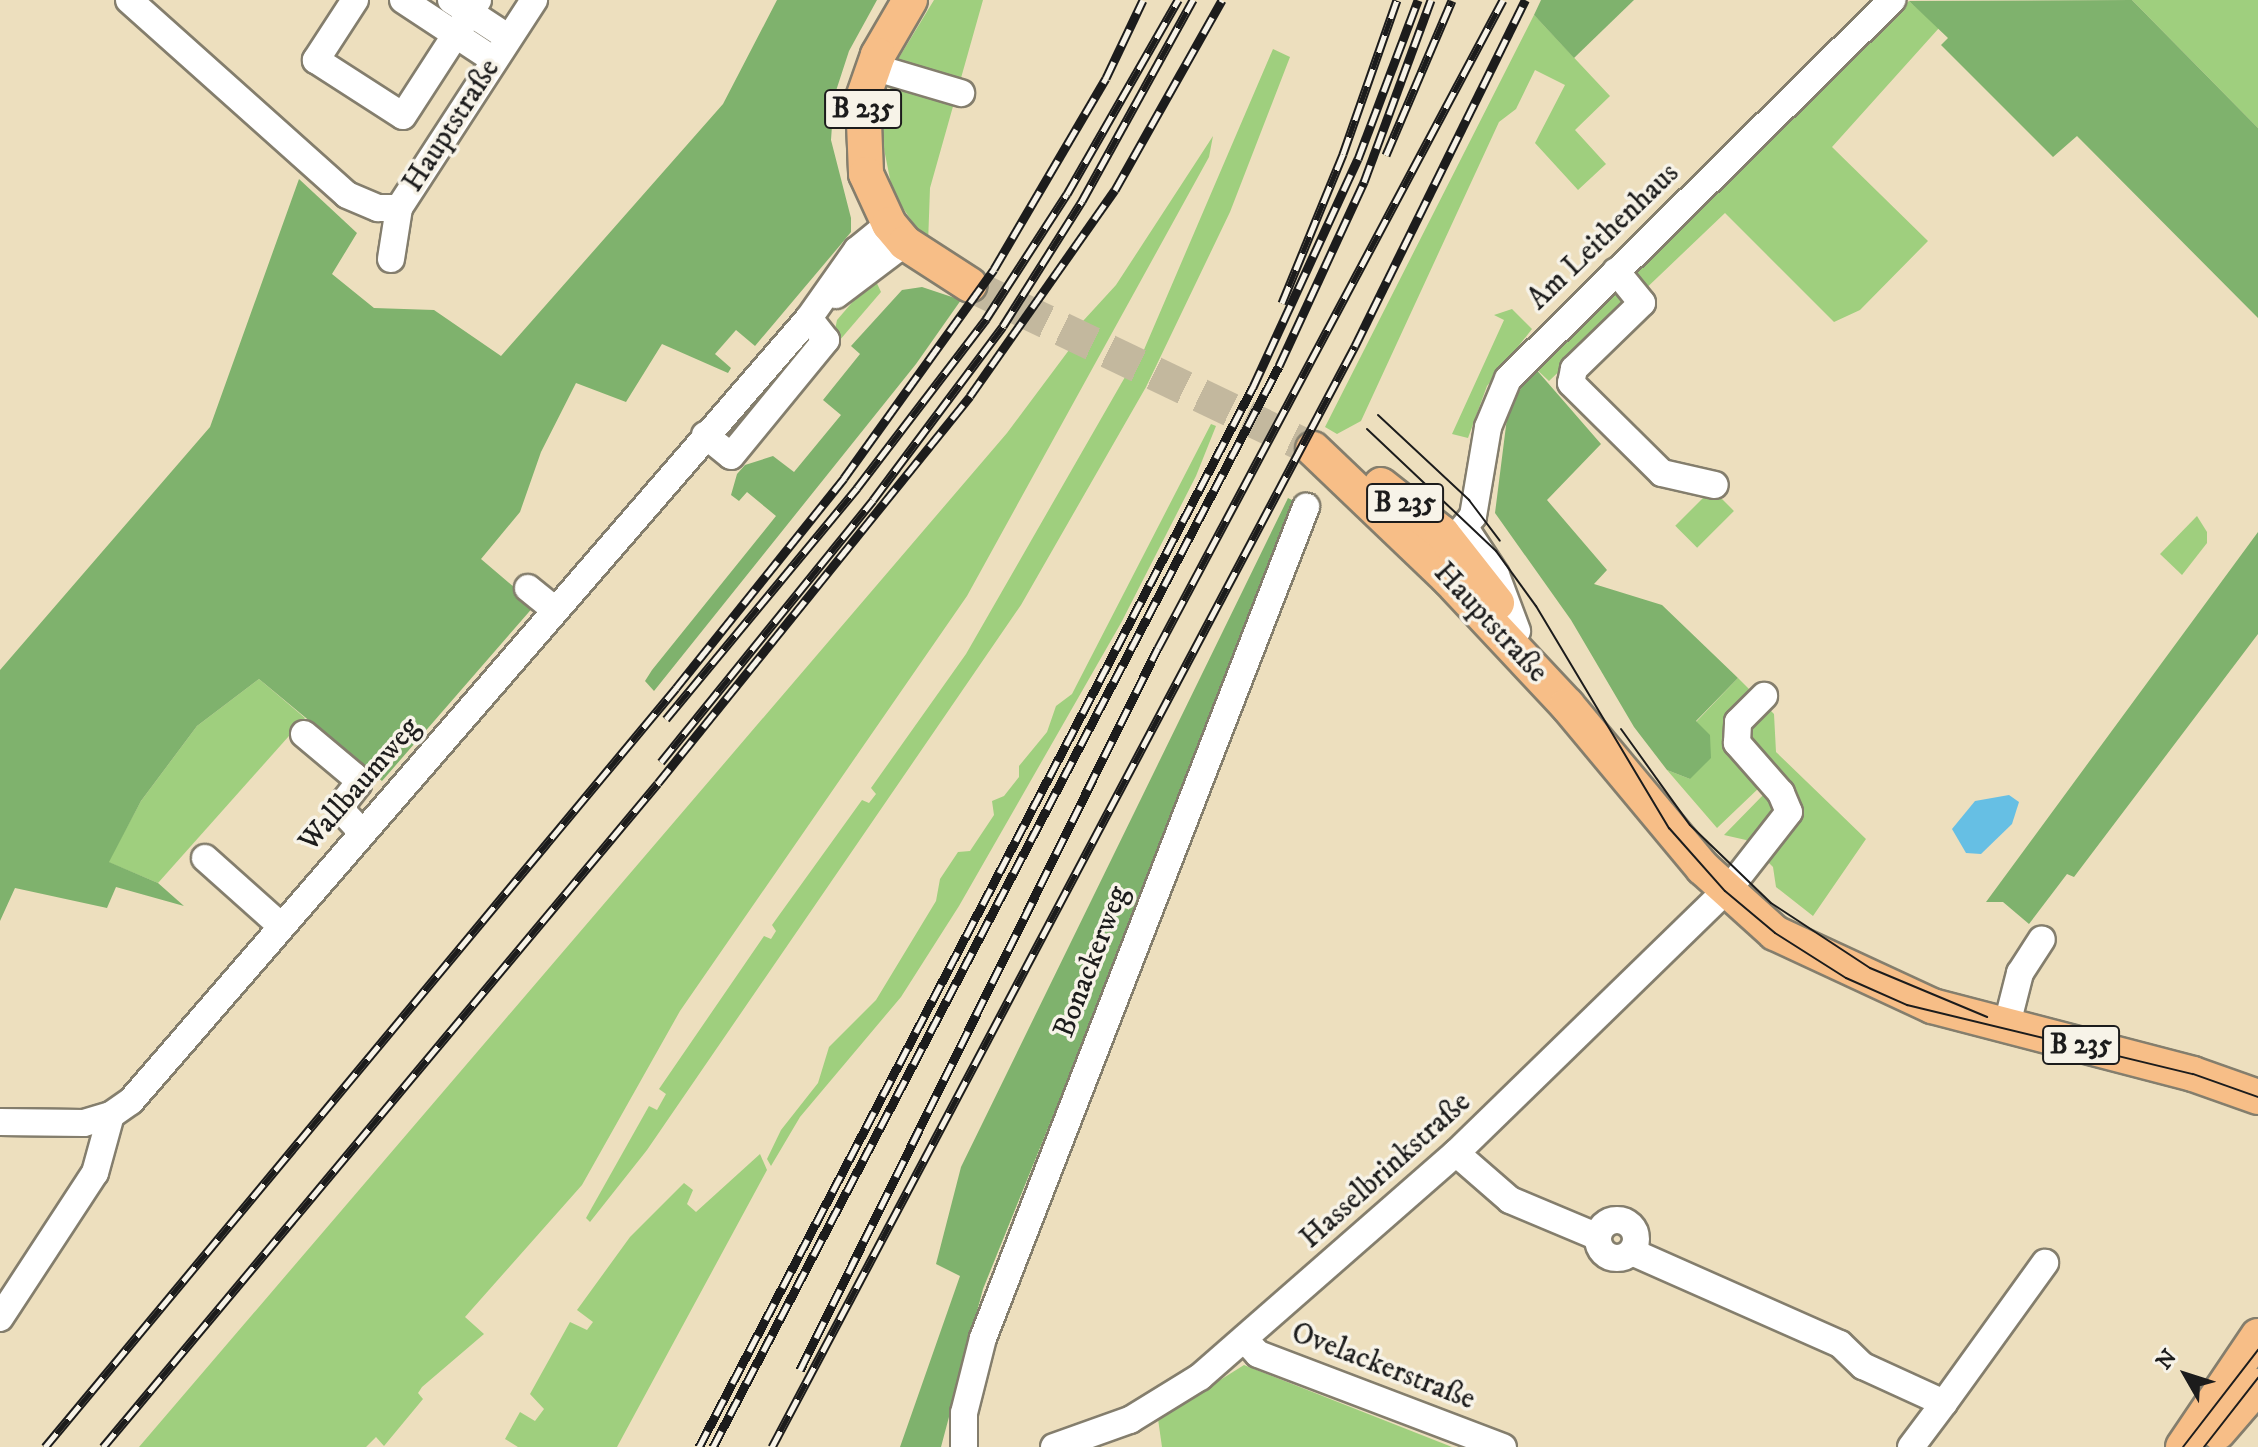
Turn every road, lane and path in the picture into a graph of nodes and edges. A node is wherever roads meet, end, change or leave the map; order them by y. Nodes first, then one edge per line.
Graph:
1 (129, 0) edge
2 (355, 0) edge
3 (403, 0) edge
4 (534, 0) edge
5 (910, 0) edge
6 (1892, 0) edge
7 (467, 4) edge
8 (456, 35) junction
9 (509, 38) junction
10 (494, 60) junction
11 (873, 67) junction
12 (961, 93) dead end
13 (399, 208) junction
14 (897, 233) junction
15 (391, 259) dead end
16 (1616, 271) junction
17 (970, 285) tunnel mouth
18 (1715, 485) dead end
19 (1306, 507) dead end
20 (1451, 545) junction
21 (528, 588) dead end
22 (553, 608) junction
23 (1554, 691) junction
24 (1764, 696) dead end
25 (304, 734) dead end
26 (362, 832) junction
27 (205, 858) dead end
28 (1732, 884) junction
29 (281, 926) junction
30 (2042, 939) dead end
31 (2006, 1028) junction
32 (2258, 1097) edge
33 (111, 1115) junction
34 (0, 1122) edge
35 (1456, 1153) junction
36 (2045, 1263) dead end
37 (0, 1318) edge
38 (2258, 1336) edge
39 (1245, 1340) junction
40 (2256, 1393) edge
41 (1944, 1403) junction
42 (964, 1447) edge
43 (1054, 1447) edge
44 (1503, 1447) edge
45 (1911, 1447) edge
46 (2183, 1447) edge
47 (2205, 1447) edge

1 - 13 street
2 - 8 street
3 - 8 street
4 - 9 street, Hauptstraße
5 - 11 main road, B 235
6 - 16 street, Am Leithenhaus
7 - 8 street
7 - 9 street
8 - 10 street
9 - 10 street, Hauptstraße
10 - 13 street, Hauptstraße
11 - 12 street
11 - 14 main road, B 235
13 - 15 street, Hauptstraße
14 - 17 main road
14 - 22 street, Wallbaumweg
16 - 18 street
16 - 20 street, Am Leithenhaus
19 - 42 street, Bonackerweg
20 - 23 main road, Hauptstraße / B 235
20 - 23 main road, Hauptstraße / B 235
21 - 22 street
22 - 26 street, Wallbaumweg
23 - 28 main road, Hauptstraße / B 235
24 - 28 street, Hasselbrinkstraße
25 - 26 street
26 - 29 street, Wallbaumweg
27 - 29 street
28 - 31 main road, Hauptstraße / B 235
28 - 35 street, Hasselbrinkstraße
29 - 33 street, Wallbaumweg
30 - 31 street
31 - 32 main road, Hauptstraße / B 235
33 - 34 street
33 - 37 street
35 - 39 street, Hasselbrinkstraße
35 - 41 street
36 - 41 street
38 - 46 main road
39 - 43 street, Hasselbrinkstraße
39 - 44 street, Ovelackerstraße
40 - 47 main road
41 - 45 street

